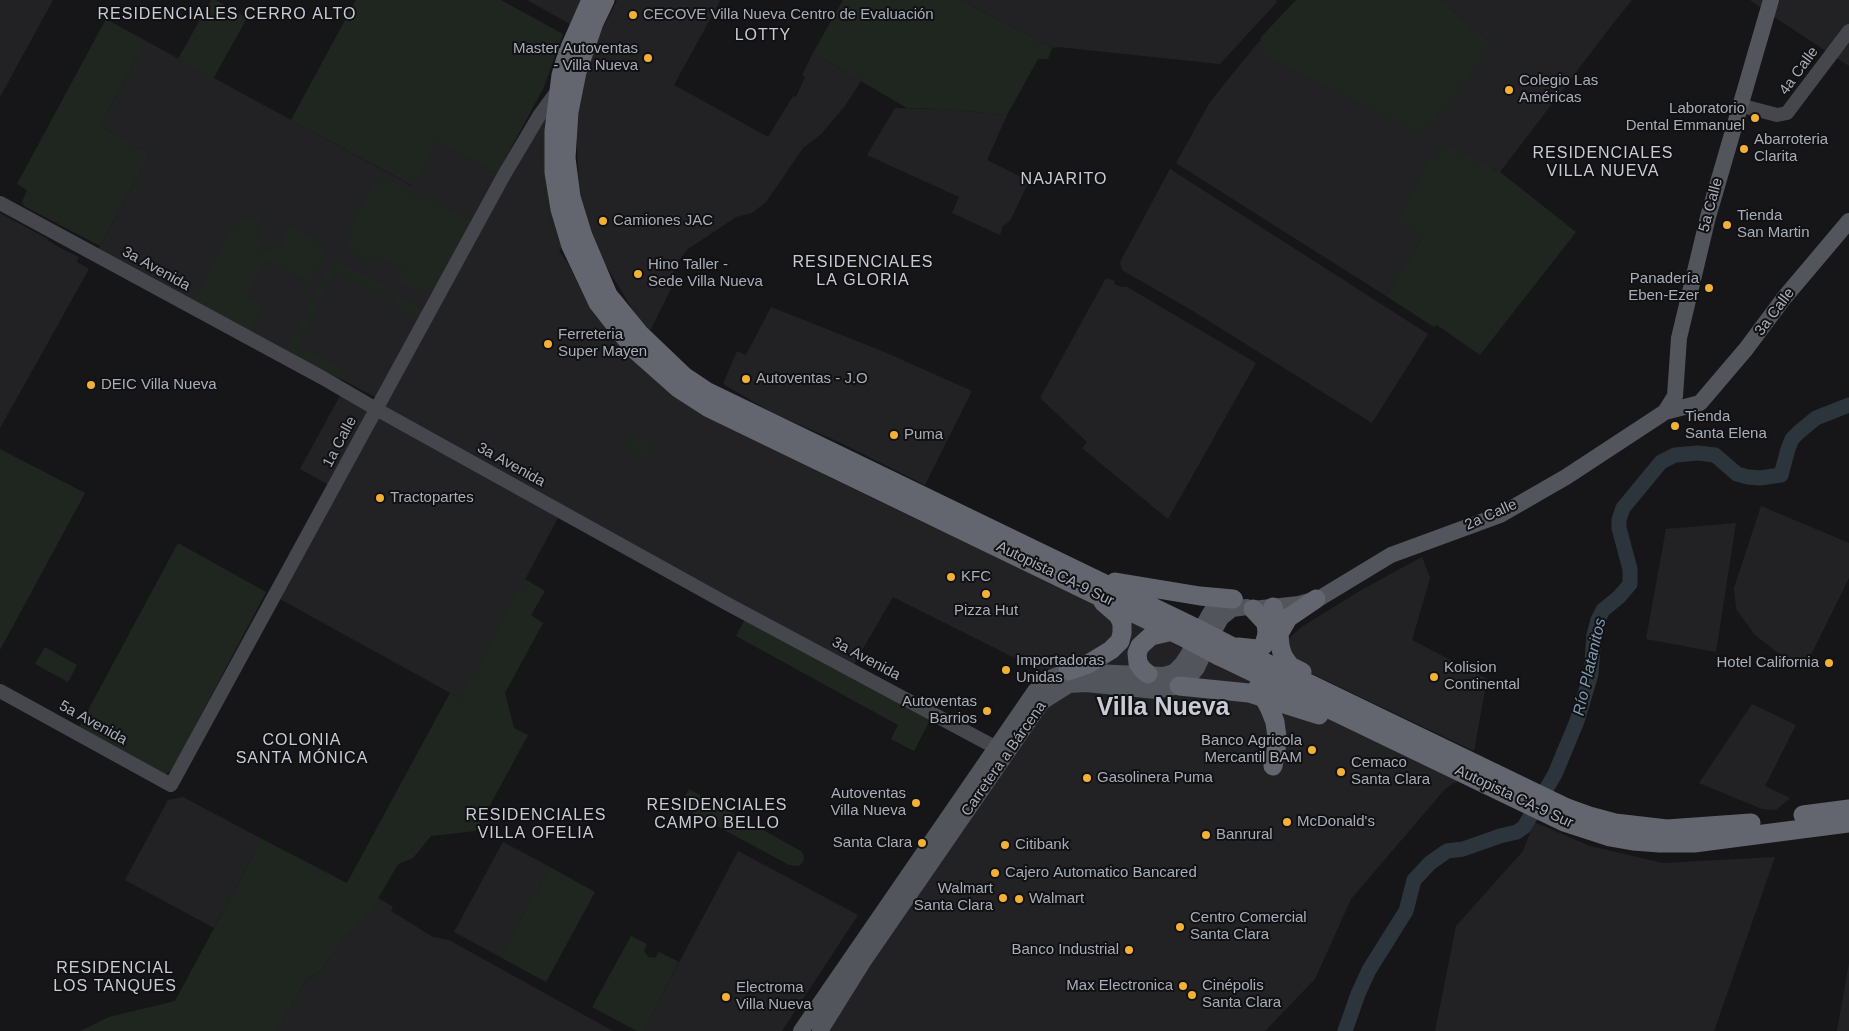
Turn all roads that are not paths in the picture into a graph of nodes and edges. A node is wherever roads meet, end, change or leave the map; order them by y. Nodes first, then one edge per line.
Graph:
1 (591, 0) edge
2 (605, 0) edge
3 (1771, 0) edge
4 (1849, 31) edge
5 (1739, 106) junction
6 (547, 119) junction
7 (0, 203) edge
8 (1849, 221) edge
9 (1688, 401) junction
10 (376, 409) junction
11 (1665, 412) joint
12 (1091, 584) junction
13 (1233, 599) junction
14 (1316, 599) junction
15 (1273, 607) junction
16 (1253, 609) junction
17 (1185, 632) junction
18 (1280, 632) junction
19 (1228, 652) junction
20 (1068, 671) junction
21 (1148, 674) junction
22 (1179, 686) junction
23 (0, 691) edge
24 (1338, 696) junction
25 (1391, 739) junction
26 (1002, 751) junction
27 (1273, 766) dead end
28 (171, 784) joint
29 (1504, 785) junction
30 (1849, 809) edge
31 (1566, 815) junction
32 (1849, 823) edge
33 (812, 1014) junction
34 (801, 1031) edge
35 (814, 1031) edge
36 (820, 1031) edge

1 - 6 highway, Autopista CA-9 Sur
2 - 12 highway, Autopista CA-9 Sur
3 - 5 main road, 5a Calle
4 - 5 street, 4a Calle
5 - 9 main road, 5a Calle
6 - 10 street, 1a Calle
6 - 12 highway, Autopista CA-9 Sur
7 - 10 street, 3a Avenida
8 - 9 main road, 3a Calle
9 - 11 main road, 5a Calle
10 - 26 street, 3a Avenida
10 - 28 street, 1a Calle
11 - 14 main road, 2a Calle
12 - 13 highway
12 - 17 highway, Autopista CA-9 Sur
12 - 20 highway
13 - 15 main road, 2a Calle
13 - 21 main road, Carretera a Bárcena
14 - 15 main road, 2a Calle
14 - 18 highway
15 - 16 main road, 2a Calle
15 - 18 highway
16 - 19 highway
16 - 22 main road
17 - 19 highway, Autopista CA-9 Sur, bridge
17 - 21 highway
18 - 24 highway
19 - 24 highway, Autopista CA-9 Sur
19 - 25 highway, Autopista CA-9 Sur
19 - 27 highway, bridge
20 - 21 main road, Carretera a Bárcena
20 - 26 main road, Carretera a Bárcena
22 - 25 highway
22 - 26 main road, Carretera a Bárcena
23 - 28 street, 5a Avenida
24 - 29 highway, Autopista CA-9 Sur
25 - 29 highway, Autopista CA-9 Sur
26 - 33 main road, Carretera a Bárcena
26 - 36 main road, Carretera a Bárcena
29 - 31 highway, Autopista CA-9 Sur
30 - 31 highway, Autopista CA-9 Sur
31 - 32 highway, Autopista CA-9 Sur
33 - 34 main road, Carretera a Bárcena
33 - 35 main road

